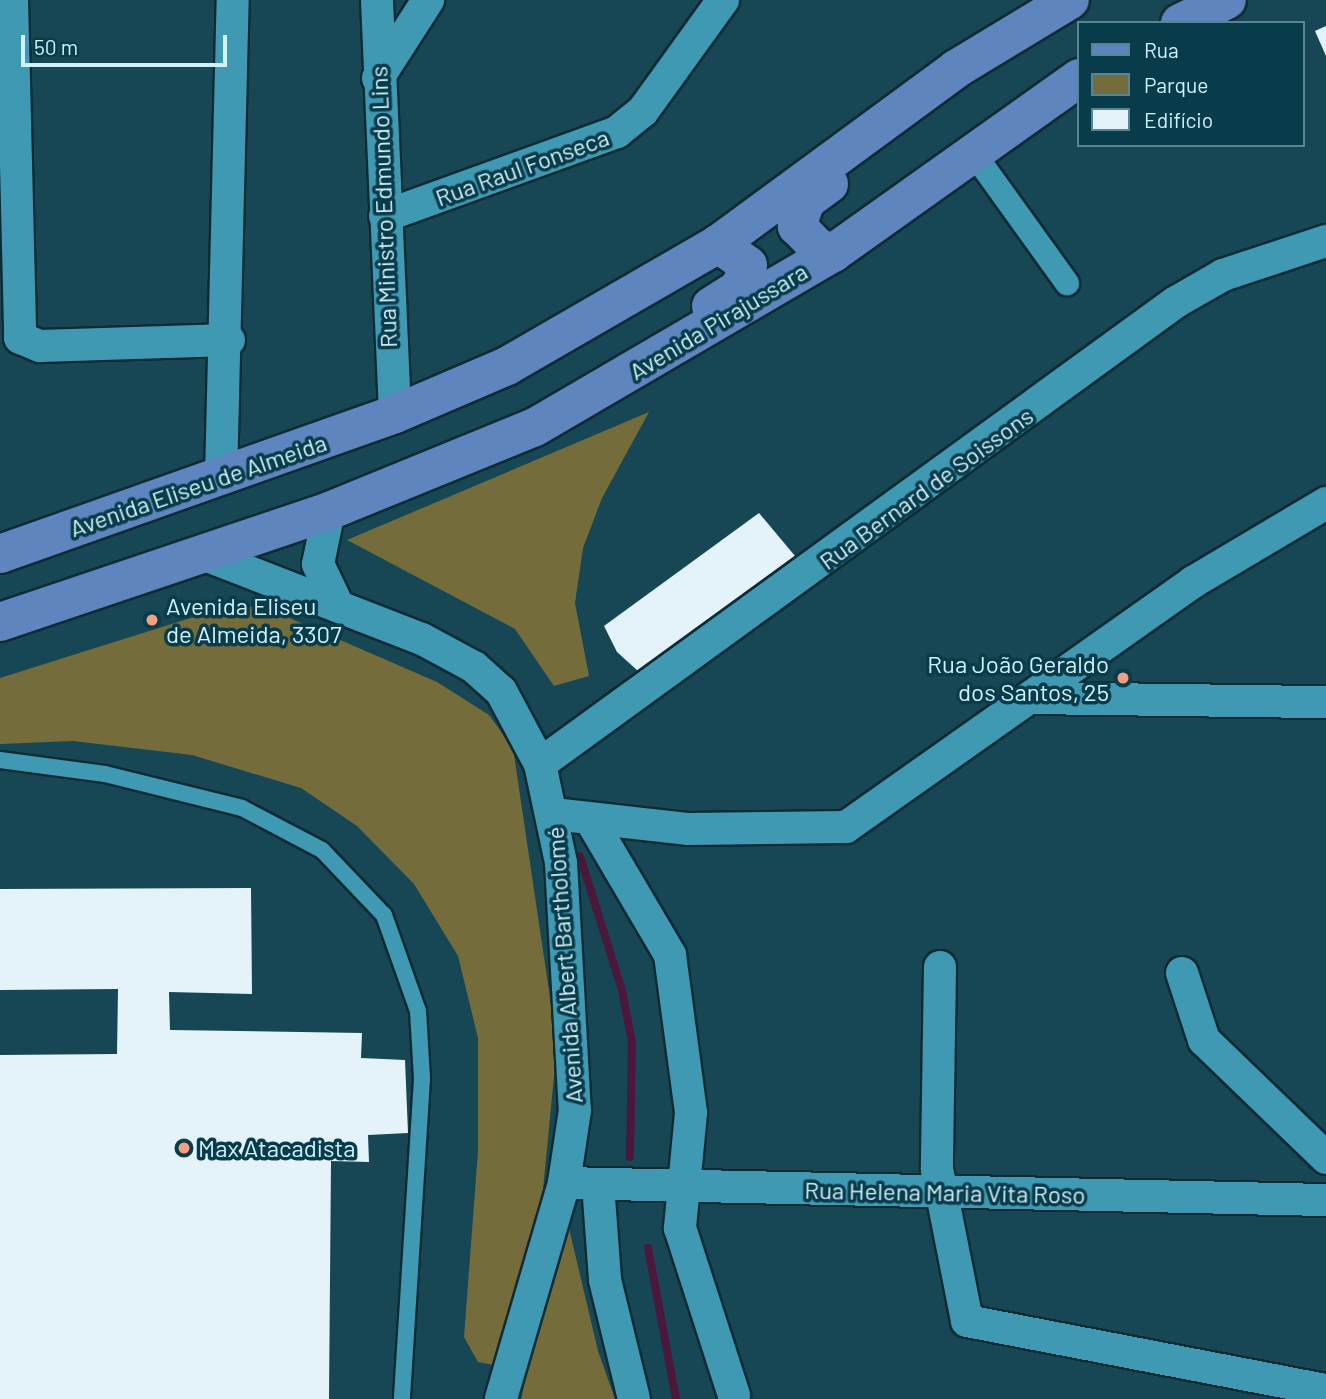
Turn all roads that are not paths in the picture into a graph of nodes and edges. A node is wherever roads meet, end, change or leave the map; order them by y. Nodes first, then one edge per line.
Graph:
1 (12, 0) edge
2 (233, 0) edge
3 (377, 0) edge
4 (428, 0) edge
5 (723, 0) edge
6 (1070, 0) edge
7 (1227, 0) edge
8 (1184, 21) edge
9 (378, 78) junction
10 (1078, 79) edge
11 (851, 150) junction
12 (972, 151) junction
13 (385, 216) junction
14 (1326, 241) edge
15 (718, 244) junction
16 (833, 253) junction
17 (1067, 283) dead end
18 (229, 340) junction
19 (632, 371) junction
20 (395, 414) junction
21 (221, 478) junction
22 (1326, 503) edge
23 (329, 511) junction
24 (200, 553) junction
25 (0, 554) edge
26 (338, 606) junction
27 (0, 622) edge
28 (1030, 698) junction
29 (1326, 702) edge
30 (0, 760) edge
31 (540, 764) junction
32 (553, 814) junction
33 (590, 819) junction
34 (940, 967) dead end
35 (1182, 972) dead end
36 (1326, 1158) edge
37 (564, 1183) junction
38 (598, 1184) junction
39 (688, 1187) junction
40 (939, 1193) junction
41 (1326, 1200) edge
42 (1326, 1390) edge
43 (734, 1395) dead end
44 (402, 1399) edge
45 (501, 1399) edge
46 (634, 1399) edge

1 - 18 street
2 - 18 street
3 - 9 street, Rua Ministro Edmundo Lins
4 - 9 street
5 - 13 street, Rua Raul Fonseca
6 - 11 main road
7 - 8 main road
9 - 13 street, Rua Ministro Edmundo Lins
10 - 12 main road, Avenida Pirajussara
11 - 15 main road
11 - 16 main road
12 - 16 main road, Avenida Pirajussara
12 - 17 street
13 - 20 street, Rua Ministro Edmundo Lins
14 - 31 street, Rua Bernard de Soissons
15 - 19 main road
15 - 20 main road
16 - 19 main road, Avenida Pirajussara
18 - 21 street
19 - 23 main road, Avenida Pirajussara
20 - 21 main road, Avenida Eliseu de Almeida
21 - 25 main road, Avenida Eliseu de Almeida
22 - 28 street
23 - 24 main road
23 - 26 street
24 - 26 street, Avenida Albert Bartholomé
24 - 27 main road
26 - 31 street, Avenida Albert Bartholomé
28 - 29 street
28 - 33 street
30 - 44 lane
31 - 32 street, Avenida Albert Bartholomé
32 - 33 street
32 - 37 street, Avenida Albert Bartholomé
33 - 39 street
34 - 40 street
35 - 36 street
37 - 38 street, Rua Helena Maria Vita Roso
37 - 45 street, Avenida Albert Bartholomé
38 - 39 street, Rua Helena Maria Vita Roso
38 - 46 street
39 - 40 street, Rua Helena Maria Vita Roso
39 - 43 street
40 - 41 street, Rua Helena Maria Vita Roso
40 - 42 street

